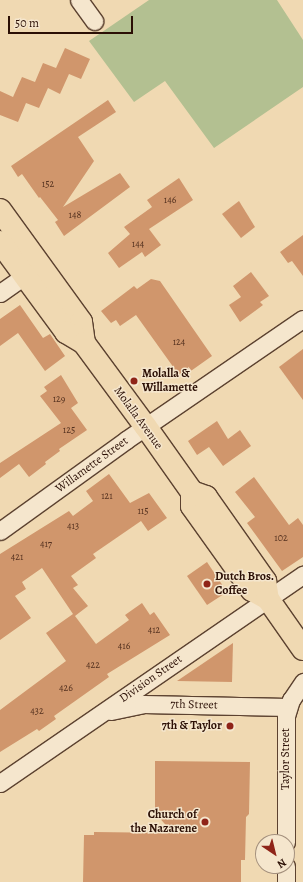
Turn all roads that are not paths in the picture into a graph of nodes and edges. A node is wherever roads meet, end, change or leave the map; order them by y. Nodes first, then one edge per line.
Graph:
1 (79, 0) edge
2 (94, 21) dead end
3 (0, 210) edge
4 (0, 242) edge
5 (24, 276) junction
6 (0, 293) edge
7 (303, 319) edge
8 (84, 343) junction
9 (146, 427) junction
10 (0, 531) edge
11 (303, 575) edge
12 (268, 599) junction
13 (303, 649) edge
14 (303, 682) edge
15 (288, 707) junction
16 (101, 714) junction
17 (0, 783) edge
18 (286, 834) edge

1 - 2 street
3 - 8 main road, Molalla Avenue
4 - 5 main road, Molalla Avenue
5 - 6 street
5 - 8 main road, Molalla Avenue
7 - 9 street, Willamette Street
8 - 9 main road, Molalla Avenue
9 - 10 street, Willamette Street
9 - 12 main road, Molalla Avenue
11 - 12 street, Division Street
12 - 13 main road, Molalla Avenue
12 - 16 street, Division Street
14 - 15 street
15 - 16 street, 7th Street
15 - 18 street, Taylor Street
16 - 17 street, Division Street

